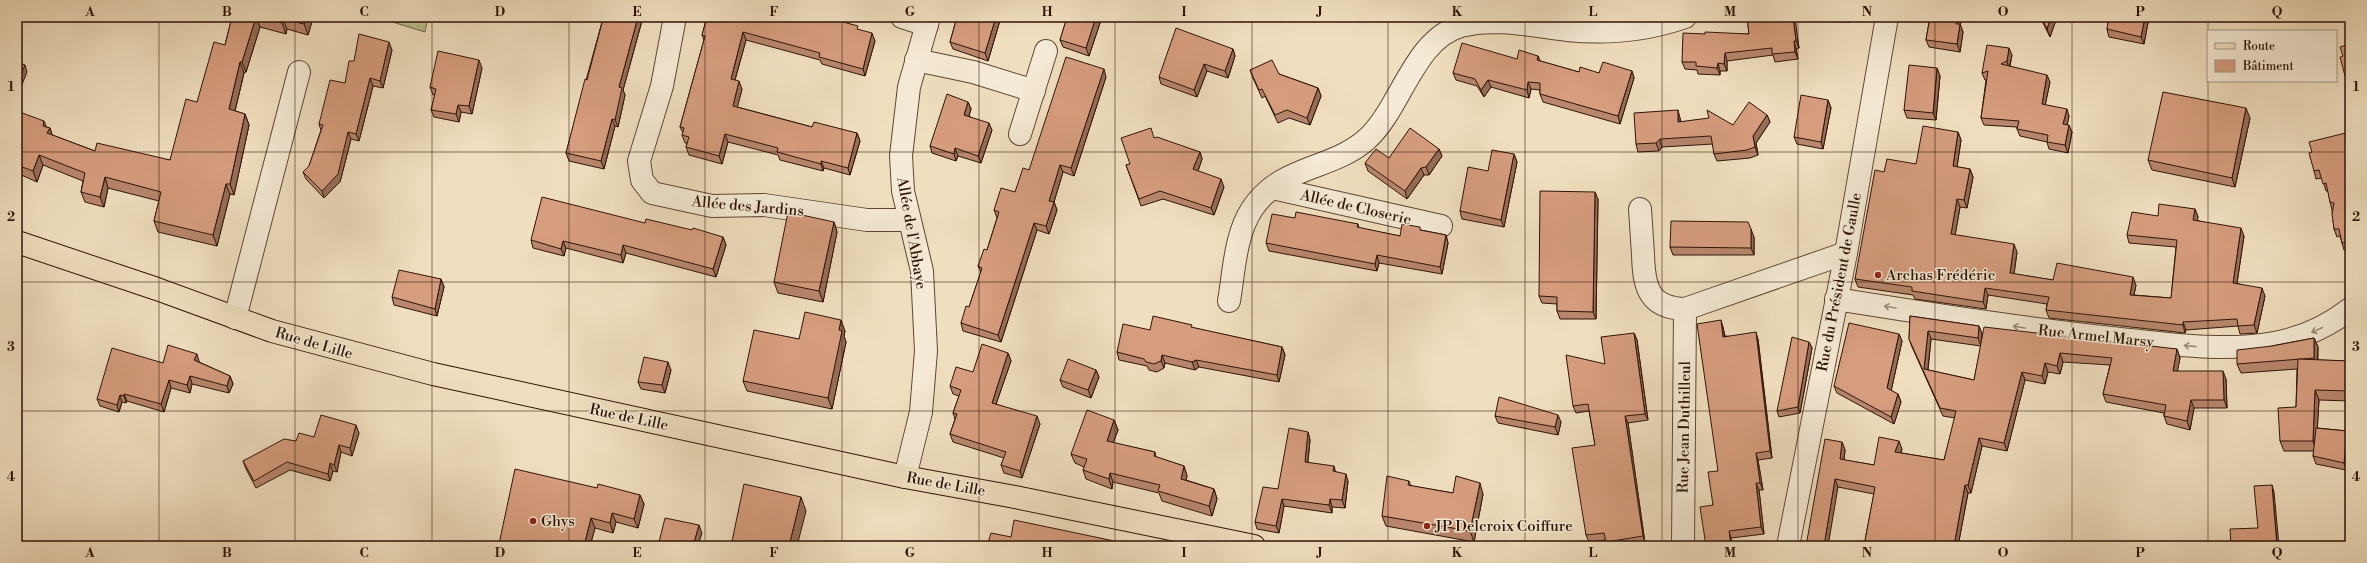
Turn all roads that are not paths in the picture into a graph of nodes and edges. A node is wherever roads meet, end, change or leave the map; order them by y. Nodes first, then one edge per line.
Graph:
1 (675, 17) edge
2 (902, 17) edge
3 (1685, 17) edge
4 (1887, 17) edge
5 (928, 21) edge
6 (1046, 51) dead end
7 (916, 60) junction
8 (299, 72) dead end
9 (1034, 91) junction
10 (1020, 134) dead end
11 (1272, 188) junction
12 (1640, 208) dead end
13 (909, 220) junction
14 (1441, 226) dead end
15 (17, 242) edge
16 (1846, 254) junction
17 (1836, 299) junction
18 (1229, 301) dead end
19 (1685, 309) junction
20 (2350, 309) edge
21 (235, 318) junction
22 (905, 477) junction
23 (1254, 546) edge
24 (1682, 546) edge
25 (1788, 546) edge

1 - 13 street, Allée des Jardins
2 - 5 street
3 - 11 street, Allée de Closerie
4 - 16 street, Rue du Président de Gaulle
5 - 7 street, Allée de l'Abbaye
6 - 9 street
7 - 9 street
7 - 13 street, Allée de l'Abbaye
8 - 21 street
9 - 10 street
11 - 14 street, Allée de Closerie
11 - 18 street, Allée de Closerie
12 - 19 street
13 - 22 street, Allée de l'Abbaye
15 - 21 main road, Rue de Lille
16 - 17 street, Rue du Président de Gaulle
16 - 19 street
20 -> 17 street, Rue Armel Marsy
17 - 25 street, Rue du Président de Gaulle
19 - 24 street, Rue Jean Duthilleul
21 - 22 main road, Rue de Lille
22 - 23 main road, Rue de Lille

